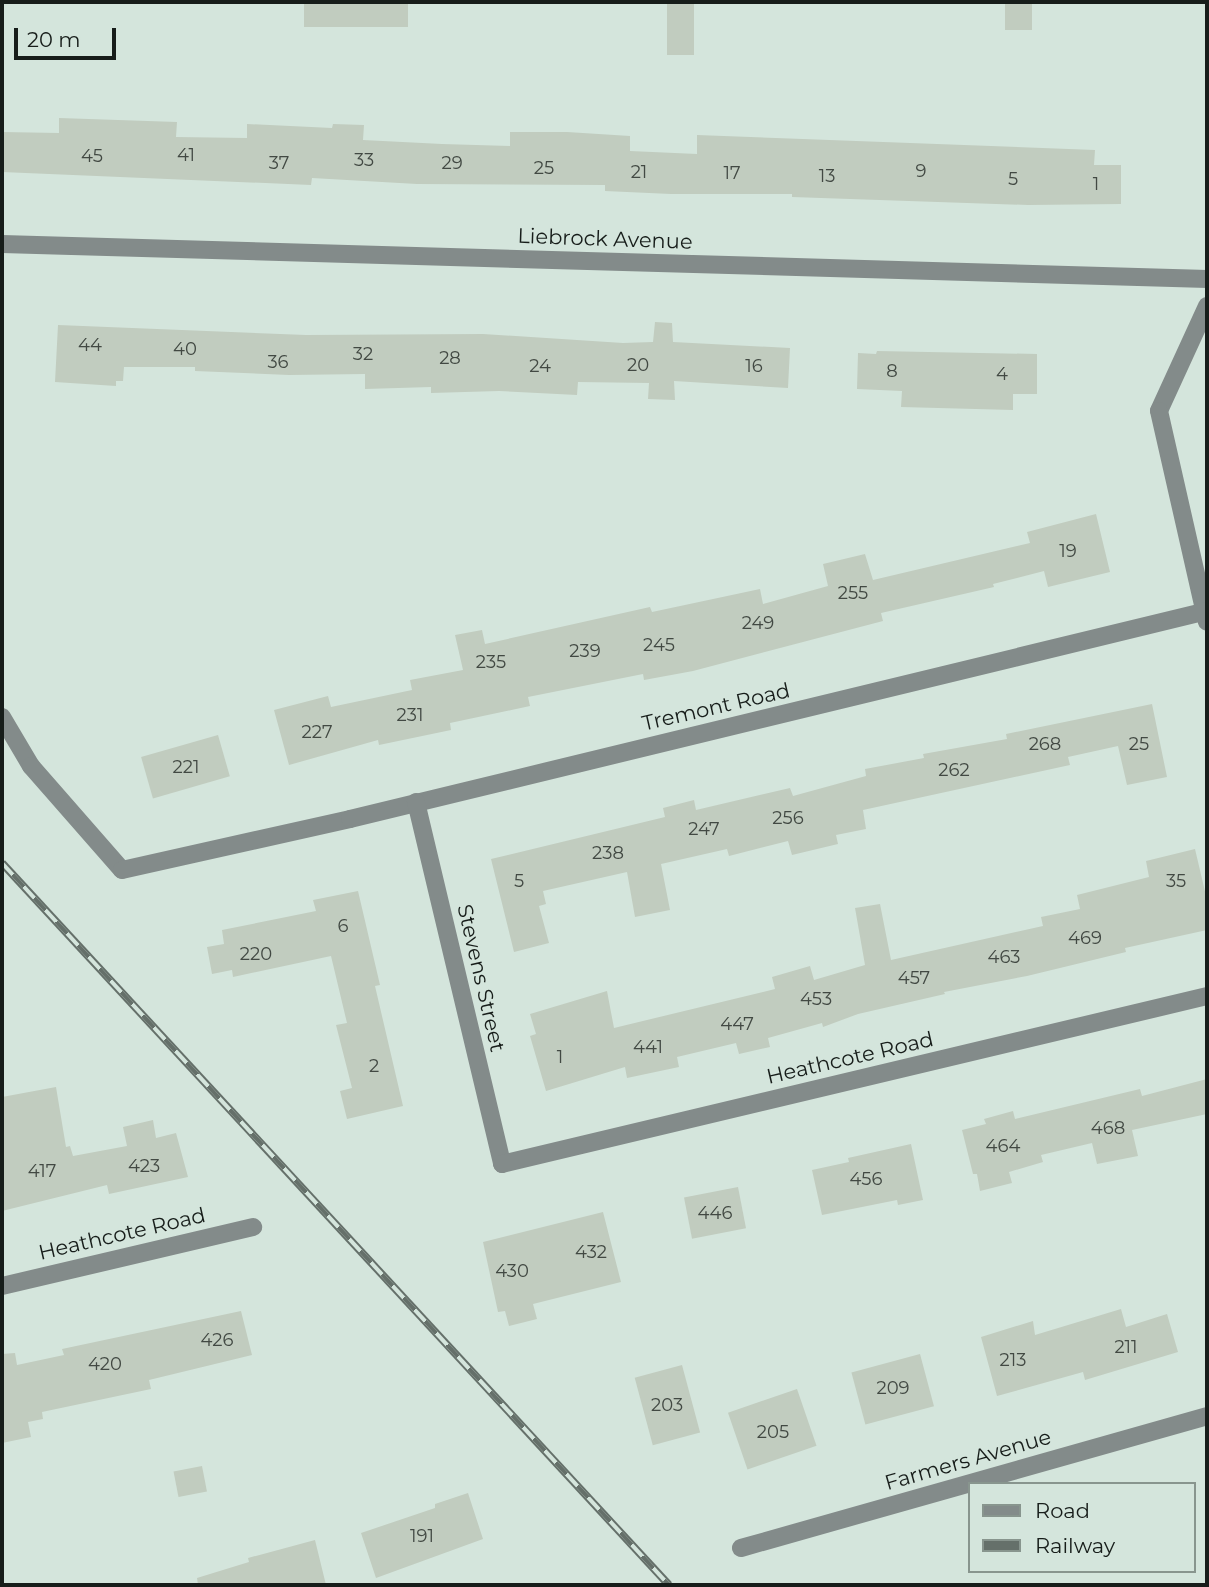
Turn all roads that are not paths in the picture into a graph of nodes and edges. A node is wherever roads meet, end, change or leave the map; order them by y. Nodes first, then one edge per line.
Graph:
1 (2, 244) edge
2 (1207, 279) edge
3 (1207, 306) edge
4 (1207, 615) edge
5 (2, 717) edge
6 (416, 802) junction
7 (1207, 996) edge
8 (502, 1164) joint
9 (253, 1227) dead end
10 (2, 1286) edge
11 (1207, 1416) edge
12 (974, 1482) edge
13 (968, 1484) edge
14 (741, 1548) dead end

1 - 2 street, Liebrock Avenue
3 - 4 street
4 - 6 street, Tremont Road
5 - 6 street, Tremont Road
6 - 8 street, Stevens Street
7 - 8 street, Heathcote Road
9 - 10 street, Heathcote Road
11 - 12 street, Farmers Avenue
13 - 14 street, Farmers Avenue

